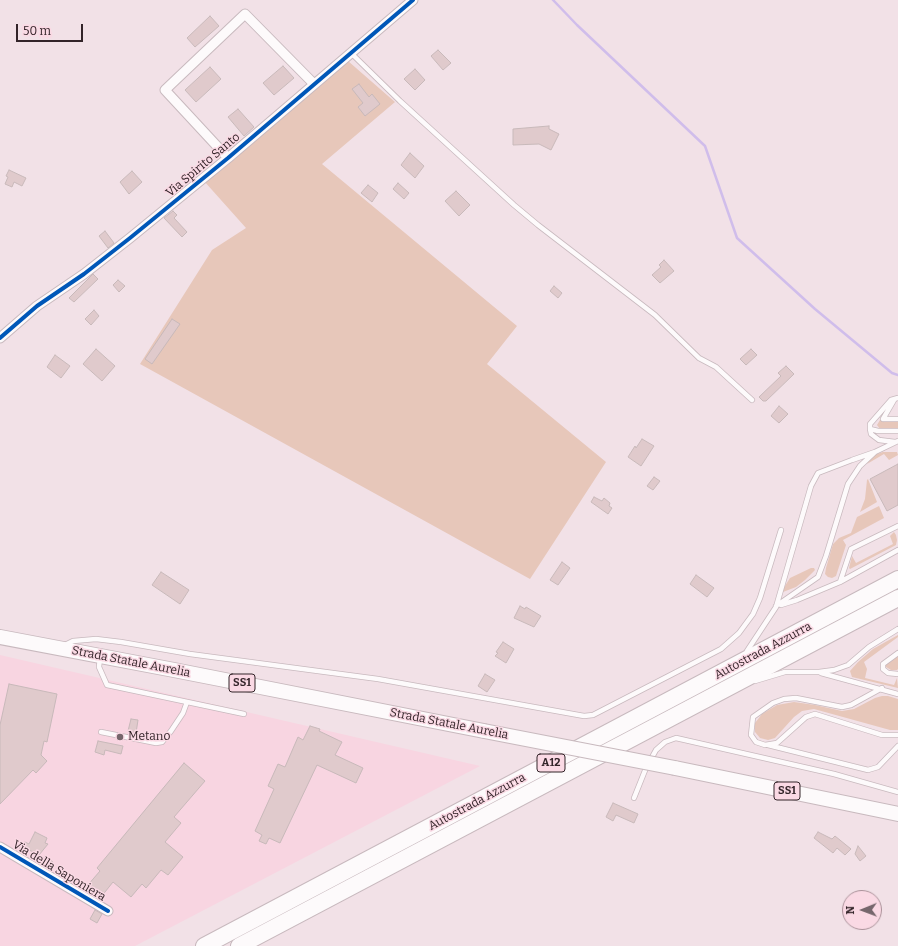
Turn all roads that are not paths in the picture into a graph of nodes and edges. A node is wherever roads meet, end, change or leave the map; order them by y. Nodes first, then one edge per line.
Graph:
1 (412, 0) edge
2 (351, 52) junction
3 (314, 84) junction
4 (228, 158) junction
5 (0, 338) edge
6 (898, 399) edge
7 (752, 400) dead end
8 (898, 419) edge
9 (870, 429) junction
10 (898, 431) edge
11 (897, 441) edge
12 (875, 452) junction
13 (898, 527) edge
14 (781, 530) dead end
15 (898, 550) edge
16 (898, 579) edge
17 (840, 582) junction
18 (898, 598) edge
19 (776, 606) junction
20 (898, 629) edge
21 (0, 637) edge
22 (60, 648) junction
23 (898, 653) edge
24 (100, 656) junction
25 (819, 672) junction
26 (898, 674) edge
27 (711, 678) junction
28 (882, 688) junction
29 (725, 690) junction
30 (898, 694) edge
31 (187, 702) junction
32 (244, 714) dead end
33 (101, 732) dead end
34 (898, 735) edge
35 (765, 745) junction
36 (898, 746) edge
37 (898, 792) edge
38 (634, 798) dead end
39 (898, 814) edge
40 (0, 847) edge
41 (108, 911) dead end
42 (204, 946) edge
43 (239, 946) edge

1 - 2 street, Via Spirito Santo
2 - 3 street, Via Spirito Santo
2 - 7 lane
3 - 4 street, Via Spirito Santo
3 - 4 street
4 - 5 street, Via Spirito Santo
6 - 8 lane
6 - 9 lane
9 - 10 lane
9 - 11 lane
11 - 12 lane
12 - 19 lane
12 - 19 lane
13 - 17 lane
14 - 22 lane
15 - 17 lane
16 - 27 highway, Autostrada Azzurra / A12
17 - 19 lane
18 - 29 highway, Autostrada Azzurra / A12
19 - 27 lane
20 - 25 lane
21 - 22 main road, Strada Statale Aurelia / SS1
22 - 24 main road, Strada Statale Aurelia / SS1
23 - 26 lane
24 - 31 lane
24 - 39 main road, Strada Statale Aurelia / SS1, bridge
25 - 28 lane
25 - 29 lane
27 - 42 highway, Autostrada Azzurra / A12
28 - 30 lane
28 - 35 lane
29 - 43 highway, Autostrada Azzurra / A12
31 - 32 lane
31 - 33 lane
34 - 35 lane
35 - 36 lane
37 - 38 lane
40 - 41 street, Via della Saponiera

